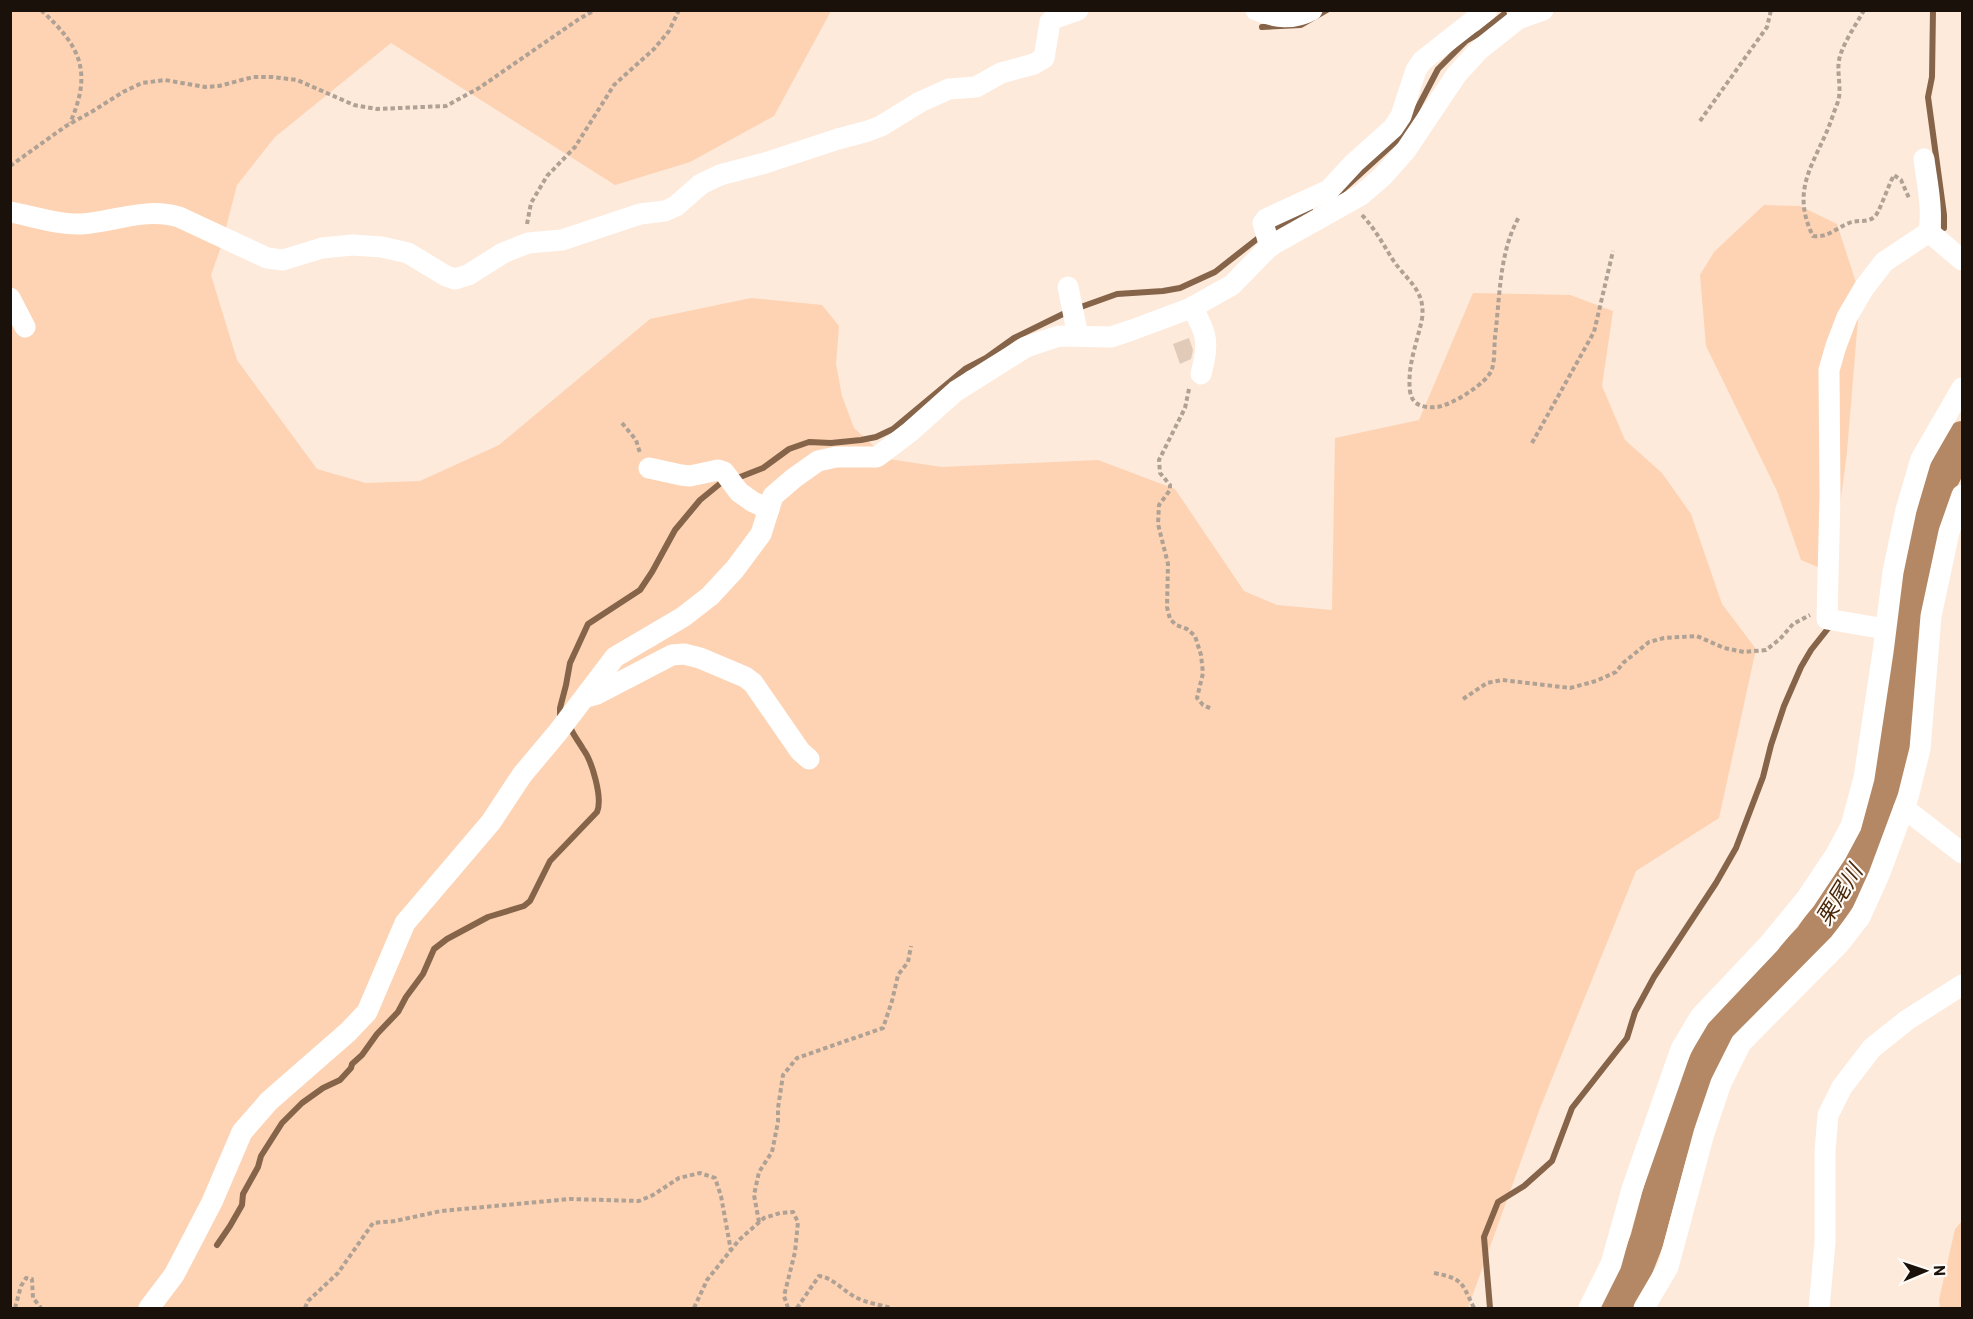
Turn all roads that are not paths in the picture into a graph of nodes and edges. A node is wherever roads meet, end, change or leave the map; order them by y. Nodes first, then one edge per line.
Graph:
1 (1078, 10) edge
2 (1256, 10) edge
3 (1312, 10) edge
4 (1487, 10) edge
5 (1543, 10) edge
6 (1520, 14) edge
7 (1924, 159) dead end
8 (10, 212) edge
9 (1929, 232) junction
10 (1270, 247) junction
11 (1962, 260) edge
12 (1068, 287) dead end
13 (10, 298) edge
14 (1192, 307) junction
15 (25, 327) dead end
16 (1078, 336) junction
17 (1201, 374) road end
18 (1962, 388) edge
19 (650, 468) road end
20 (1960, 505) edge
21 (769, 509) junction
22 (1884, 629) junction
23 (585, 697) junction
24 (809, 759) dead end
25 (1904, 808) junction
26 (1962, 853) edge
27 (1962, 985) edge
28 (149, 1308) edge
29 (1589, 1308) edge
30 (1644, 1308) edge
31 (1819, 1308) edge

1 - 8 street
2 - 3 street
4 - 10 street
5 - 6 street
6 - 10 street
7 - 9 street
9 - 11 street
9 - 22 street
10 - 14 street
12 - 16 street
13 - 15 street
14 - 16 street
14 - 17 street
16 - 21 street
18 - 22 street
19 - 21 street
20 - 25 street
21 - 23 street
22 - 29 street
23 - 24 street
23 - 28 street
25 - 26 street
25 - 30 street
27 - 31 street

